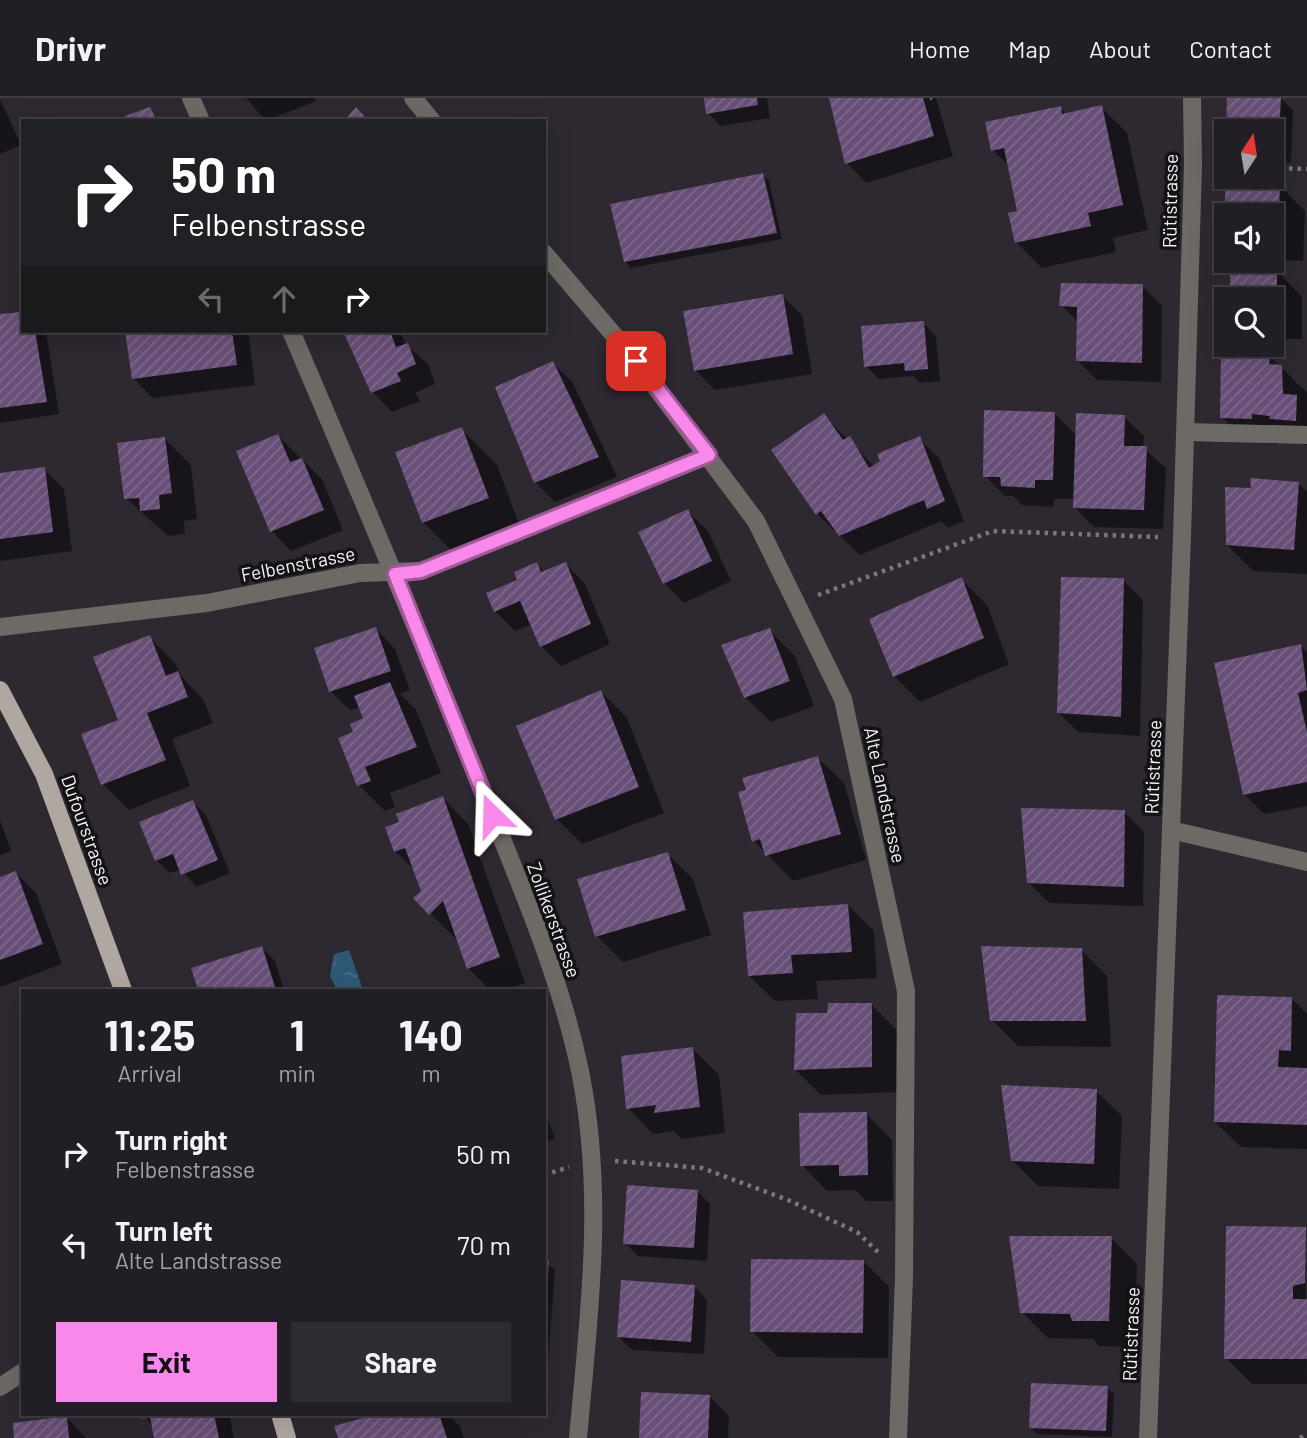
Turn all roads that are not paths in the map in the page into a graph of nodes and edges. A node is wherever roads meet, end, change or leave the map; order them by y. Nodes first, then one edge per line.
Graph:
1 (191, 98) edge
2 (412, 98) edge
3 (1192, 98) edge
4 (200, 119) edge
5 (430, 119) edge
6 (546, 255) edge
7 (292, 333) edge
8 (1185, 432) junction
9 (1307, 435) edge
10 (709, 455) junction
11 (395, 574) junction
12 (0, 627) edge
13 (0, 690) edge
14 (1171, 830) junction
15 (1307, 862) edge
16 (123, 989) edge
17 (21, 1373) edge
18 (0, 1387) edge
19 (281, 1416) edge
20 (287, 1438) edge
21 (578, 1438) edge
22 (898, 1438) edge
23 (1149, 1438) edge

1 - 4 street
2 - 5 street
3 - 8 street, Rütistrasse
6 - 10 street, Alte Landstrasse
7 - 11 street, Zollikerstrasse
8 - 9 street
8 - 14 street, Rütistrasse
10 - 11 street, Felbenstrasse
10 - 22 street, Alte Landstrasse
11 - 12 street, Felbenstrasse
11 - 21 street, Zollikerstrasse
13 - 16 main road, Dufourstrasse
14 - 15 street
14 - 23 street, Rütistrasse
17 - 18 street
19 - 20 main road

